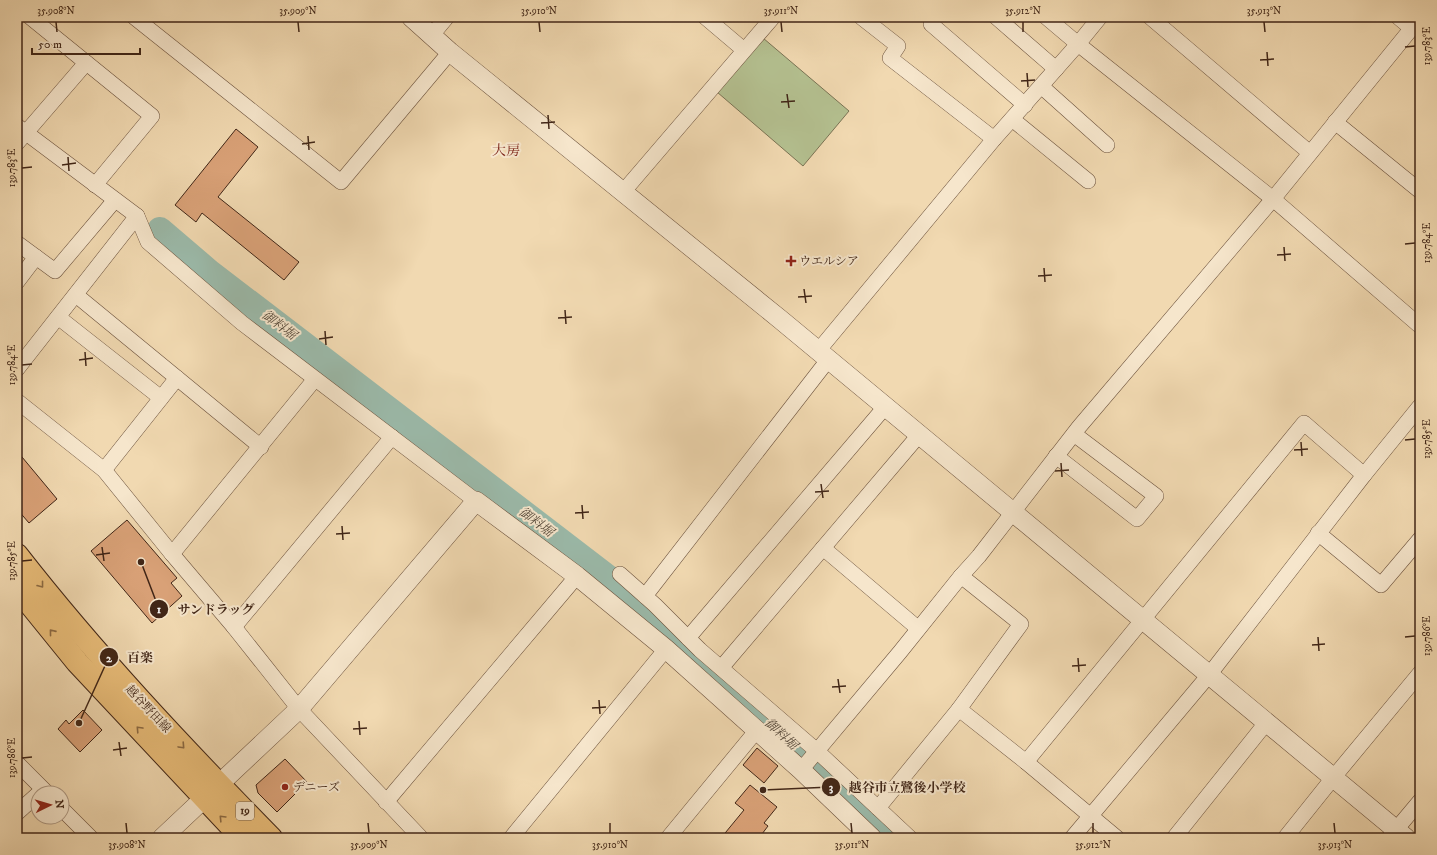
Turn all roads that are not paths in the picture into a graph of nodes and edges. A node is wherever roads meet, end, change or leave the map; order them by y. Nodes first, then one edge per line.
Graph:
1 (30, 17) edge
2 (134, 17) edge
3 (411, 17) edge
4 (447, 17) edge
5 (705, 17) edge
6 (773, 17) edge
7 (861, 17) edge
8 (996, 17) edge
9 (1046, 17) edge
10 (1100, 17) edge
11 (1150, 17) edge
12 (1398, 17) edge
13 (1416, 23) edge
14 (931, 24) dead end
15 (432, 35) junction
16 (1078, 44) junction
17 (744, 50) junction
18 (450, 52) junction
19 (86, 63) junction
20 (1056, 70) junction
21 (1041, 86) junction
22 (1025, 105) junction
23 (1012, 119) junction
24 (1335, 122) junction
25 (20, 134) edge
26 (994, 139) junction
27 (1107, 145) dead end
28 (1310, 153) junction
29 (1088, 181) dead end
30 (95, 185) junction
31 (1420, 191) edge
32 (623, 192) junction
33 (1273, 199) junction
34 (115, 200) junction
35 (137, 216) junction
36 (17, 243) edge
37 (36, 257) junction
38 (17, 282) edge
39 (76, 295) junction
40 (58, 317) junction
41 (1420, 326) edge
42 (823, 356) junction
43 (17, 369) edge
44 (177, 378) junction
45 (315, 379) junction
46 (161, 398) junction
47 (17, 401) edge
48 (1420, 406) edge
49 (885, 407) junction
50 (1074, 434) junction
51 (919, 436) junction
52 (392, 437) junction
53 (261, 447) junction
54 (1056, 456) junction
55 (104, 470) junction
56 (1364, 475) junction
57 (476, 501) junction
58 (1013, 511) junction
59 (1318, 533) junction
60 (1420, 539) edge
61 (823, 548) junction
62 (17, 554) edge
63 (172, 554) junction
64 (620, 574) dead end
65 (577, 576) junction
66 (961, 576) junction
67 (17, 588) edge
68 (645, 596) junction
69 (1143, 620) junction
70 (914, 625) dead end
71 (234, 627) junction
72 (688, 638) junction
73 (666, 649) junction
74 (721, 668) junction
75 (1420, 673) edge
76 (1209, 675) junction
77 (299, 709) junction
78 (959, 709) junction
79 (1266, 723) junction
80 (757, 730) junction
81 (815, 752) junction
82 (1026, 762) junction
83 (17, 763) edge
84 (802, 768) junction
85 (1333, 778) junction
86 (36, 785) edge
87 (211, 791) junction
88 (1420, 801) edge
89 (30, 802) edge
90 (386, 802) junction
91 (878, 808) junction
92 (17, 813) edge
93 (1090, 816) junction
94 (70, 817) edge
95 (1397, 835) edge
96 (91, 838) edge
97 (162, 838) edge
98 (242, 838) edge
99 (271, 838) edge
100 (421, 838) edge
101 (512, 838) edge
102 (668, 838) edge
103 (872, 838) edge
104 (910, 838) edge
105 (1072, 838) edge
106 (1117, 838) edge
107 (1174, 838) edge
108 (1285, 838) edge

1 - 19 street
2 - 18 street
3 - 15 street
4 - 15 street
5 - 17 street
6 - 17 street
7 - 26 street
8 - 20 street
9 - 16 street
10 - 16 street
11 - 28 street
12 - 13 street
13 - 24 street
14 - 22 street
15 - 18 street
16 - 20 street
16 - 33 street
17 - 32 street
18 - 32 street
19 - 25 street
19 - 30 street
20 - 21 street
21 - 22 street
21 - 27 street
22 - 23 street
23 - 26 street
23 - 29 street
24 - 28 street
24 - 31 street
25 - 30 street
26 - 42 street
28 - 33 street
30 - 34 street
32 - 42 street
33 - 41 street
33 - 50 street
34 - 35 street
34 - 37 street
35 - 39 street
35 - 45 street
36 - 37 street
37 - 38 street
39 - 40 street
39 - 44 street
40 - 43 street
40 - 46 street
42 - 49 street
42 - 68 street
44 - 46 street
44 - 53 street
45 - 52 street
45 - 53 street
46 - 55 street
47 - 55 street
48 - 56 street
49 - 51 street
49 - 72 street
50 - 54 street
50 - 54 street
51 - 58 street
51 - 61 street
52 - 57 street
52 - 71 street
53 - 63 street
54 - 58 street
55 - 63 street
56 - 59 street
56 - 69 street
57 - 65 street
57 - 77 street
58 - 66 street
58 - 69 street
59 - 60 street
59 - 76 street
61 - 70 street
61 - 74 street
62 -> 87 main road, 越谷野田線 / 19
63 - 71 street
64 - 68 street
65 - 73 street
65 - 90 street
66 - 78 street
66 - 81 street
87 -> 67 main road, 越谷野田線 / 19
68 - 72 street
69 - 76 street
69 - 82 street
71 - 77 street
72 - 74 street
73 - 80 street
73 - 101 street
74 - 81 street
75 - 85 street
76 - 79 street
76 - 93 street
77 - 87 street
77 - 90 street
78 - 82 street
78 - 91 street
79 - 85 street
79 - 107 street
80 - 84 street
80 - 102 street
81 - 84 street
81 - 91 street
82 - 93 street
83 - 86 street
84 - 103 street
85 - 95 street
85 - 108 street
87 - 97 street
98 -> 87 main road, 越谷野田線 / 19
87 - 99 main road, 越谷野田線 / 19
88 - 95 street
89 - 92 street
90 - 100 street
91 - 104 street
93 - 105 street
93 - 106 street
94 - 96 street

